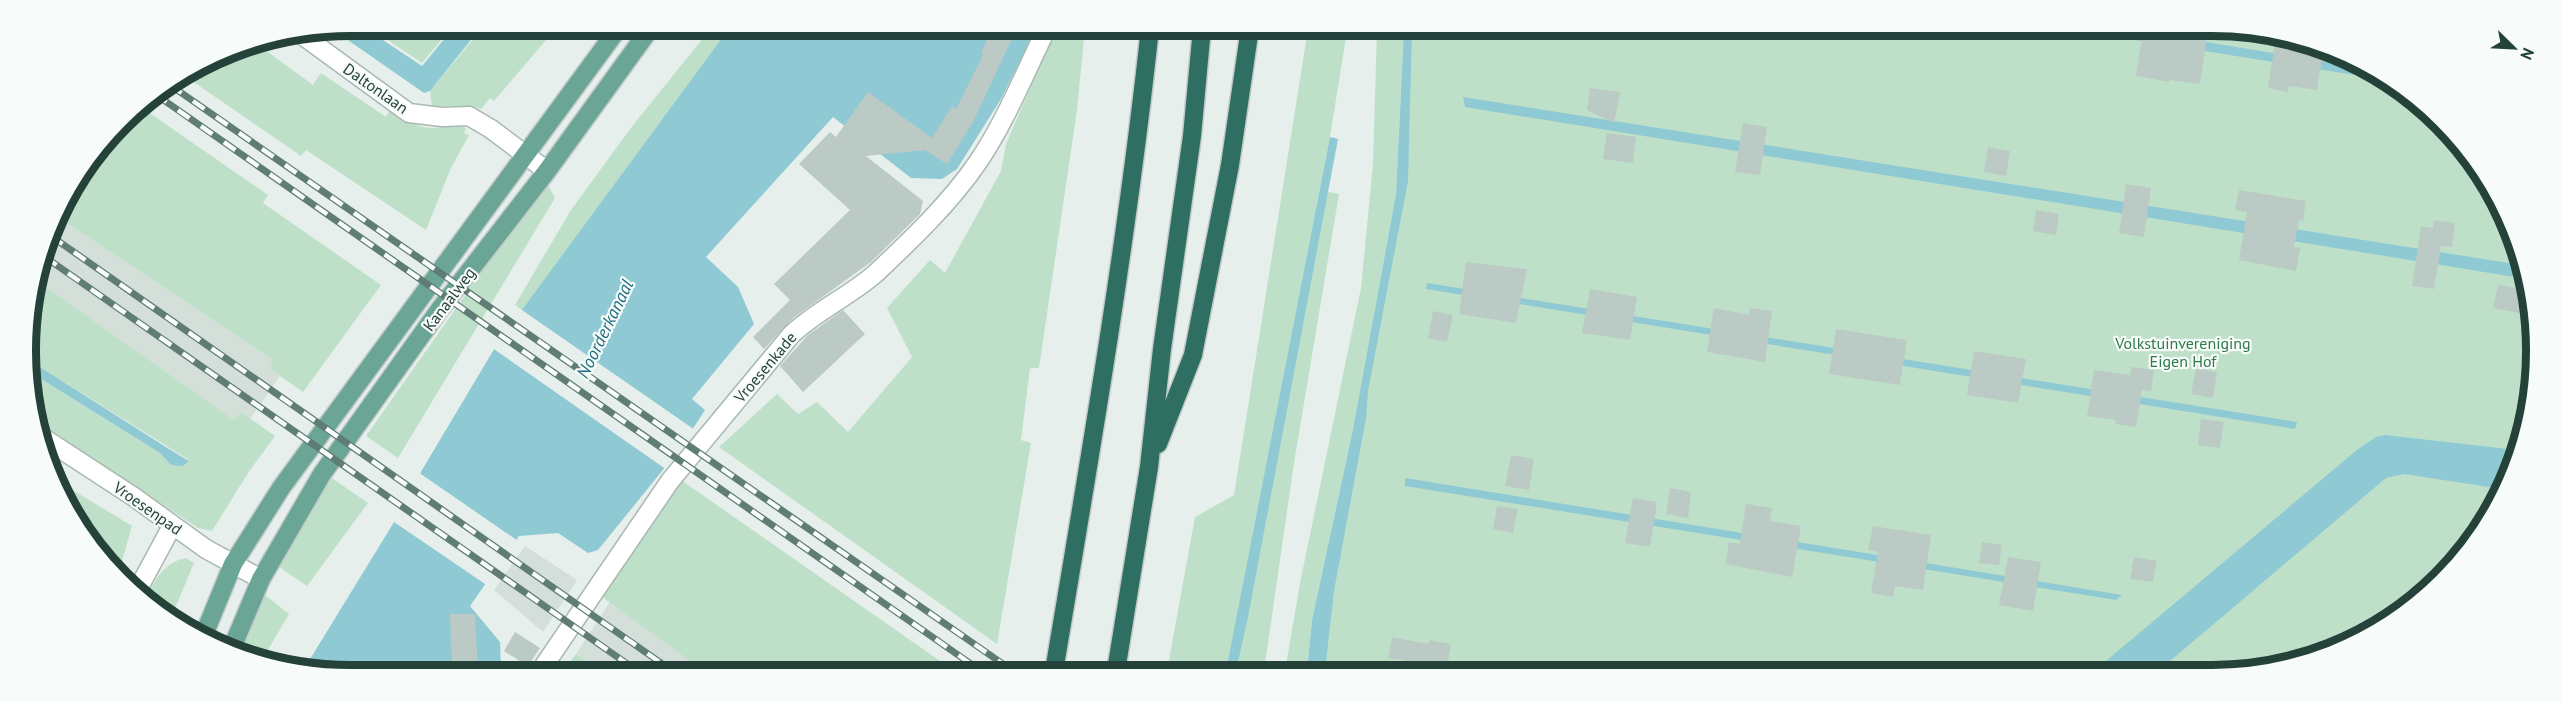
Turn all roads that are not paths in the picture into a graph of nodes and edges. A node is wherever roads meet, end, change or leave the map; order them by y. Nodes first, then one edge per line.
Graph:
1 (613, 36) edge
2 (645, 36) edge
3 (1043, 36) edge
4 (1149, 36) edge
5 (1201, 36) edge
6 (1249, 36) edge
7 (308, 39) edge
8 (525, 153) junction
9 (547, 171) junction
10 (50, 442) edge
11 (1149, 467) junction
12 (172, 526) junction
13 (233, 564) junction
14 (261, 579) junction
15 (139, 583) edge
16 (205, 630) edge
17 (234, 643) edge
18 (544, 665) edge
19 (1055, 665) edge
20 (1117, 665) edge

1 - 8 main road, Kanaalweg
2 - 9 main road, Kanaalweg
3 - 18 street, Vroesenkade
4 - 19 highway
5 - 11 highway
6 - 11 highway
7 - 8 street, Daltonlaan
8 - 9 street, Daltonlaan
8 - 13 main road, Kanaalweg
9 - 14 main road, Kanaalweg
10 - 12 street, Vroesenpad
11 - 20 highway
12 - 13 street, Vroesenpad
12 - 15 street
13 - 14 street, Vroesenpad
13 - 16 main road, Kanaalweg
14 - 17 main road, Kanaalweg

